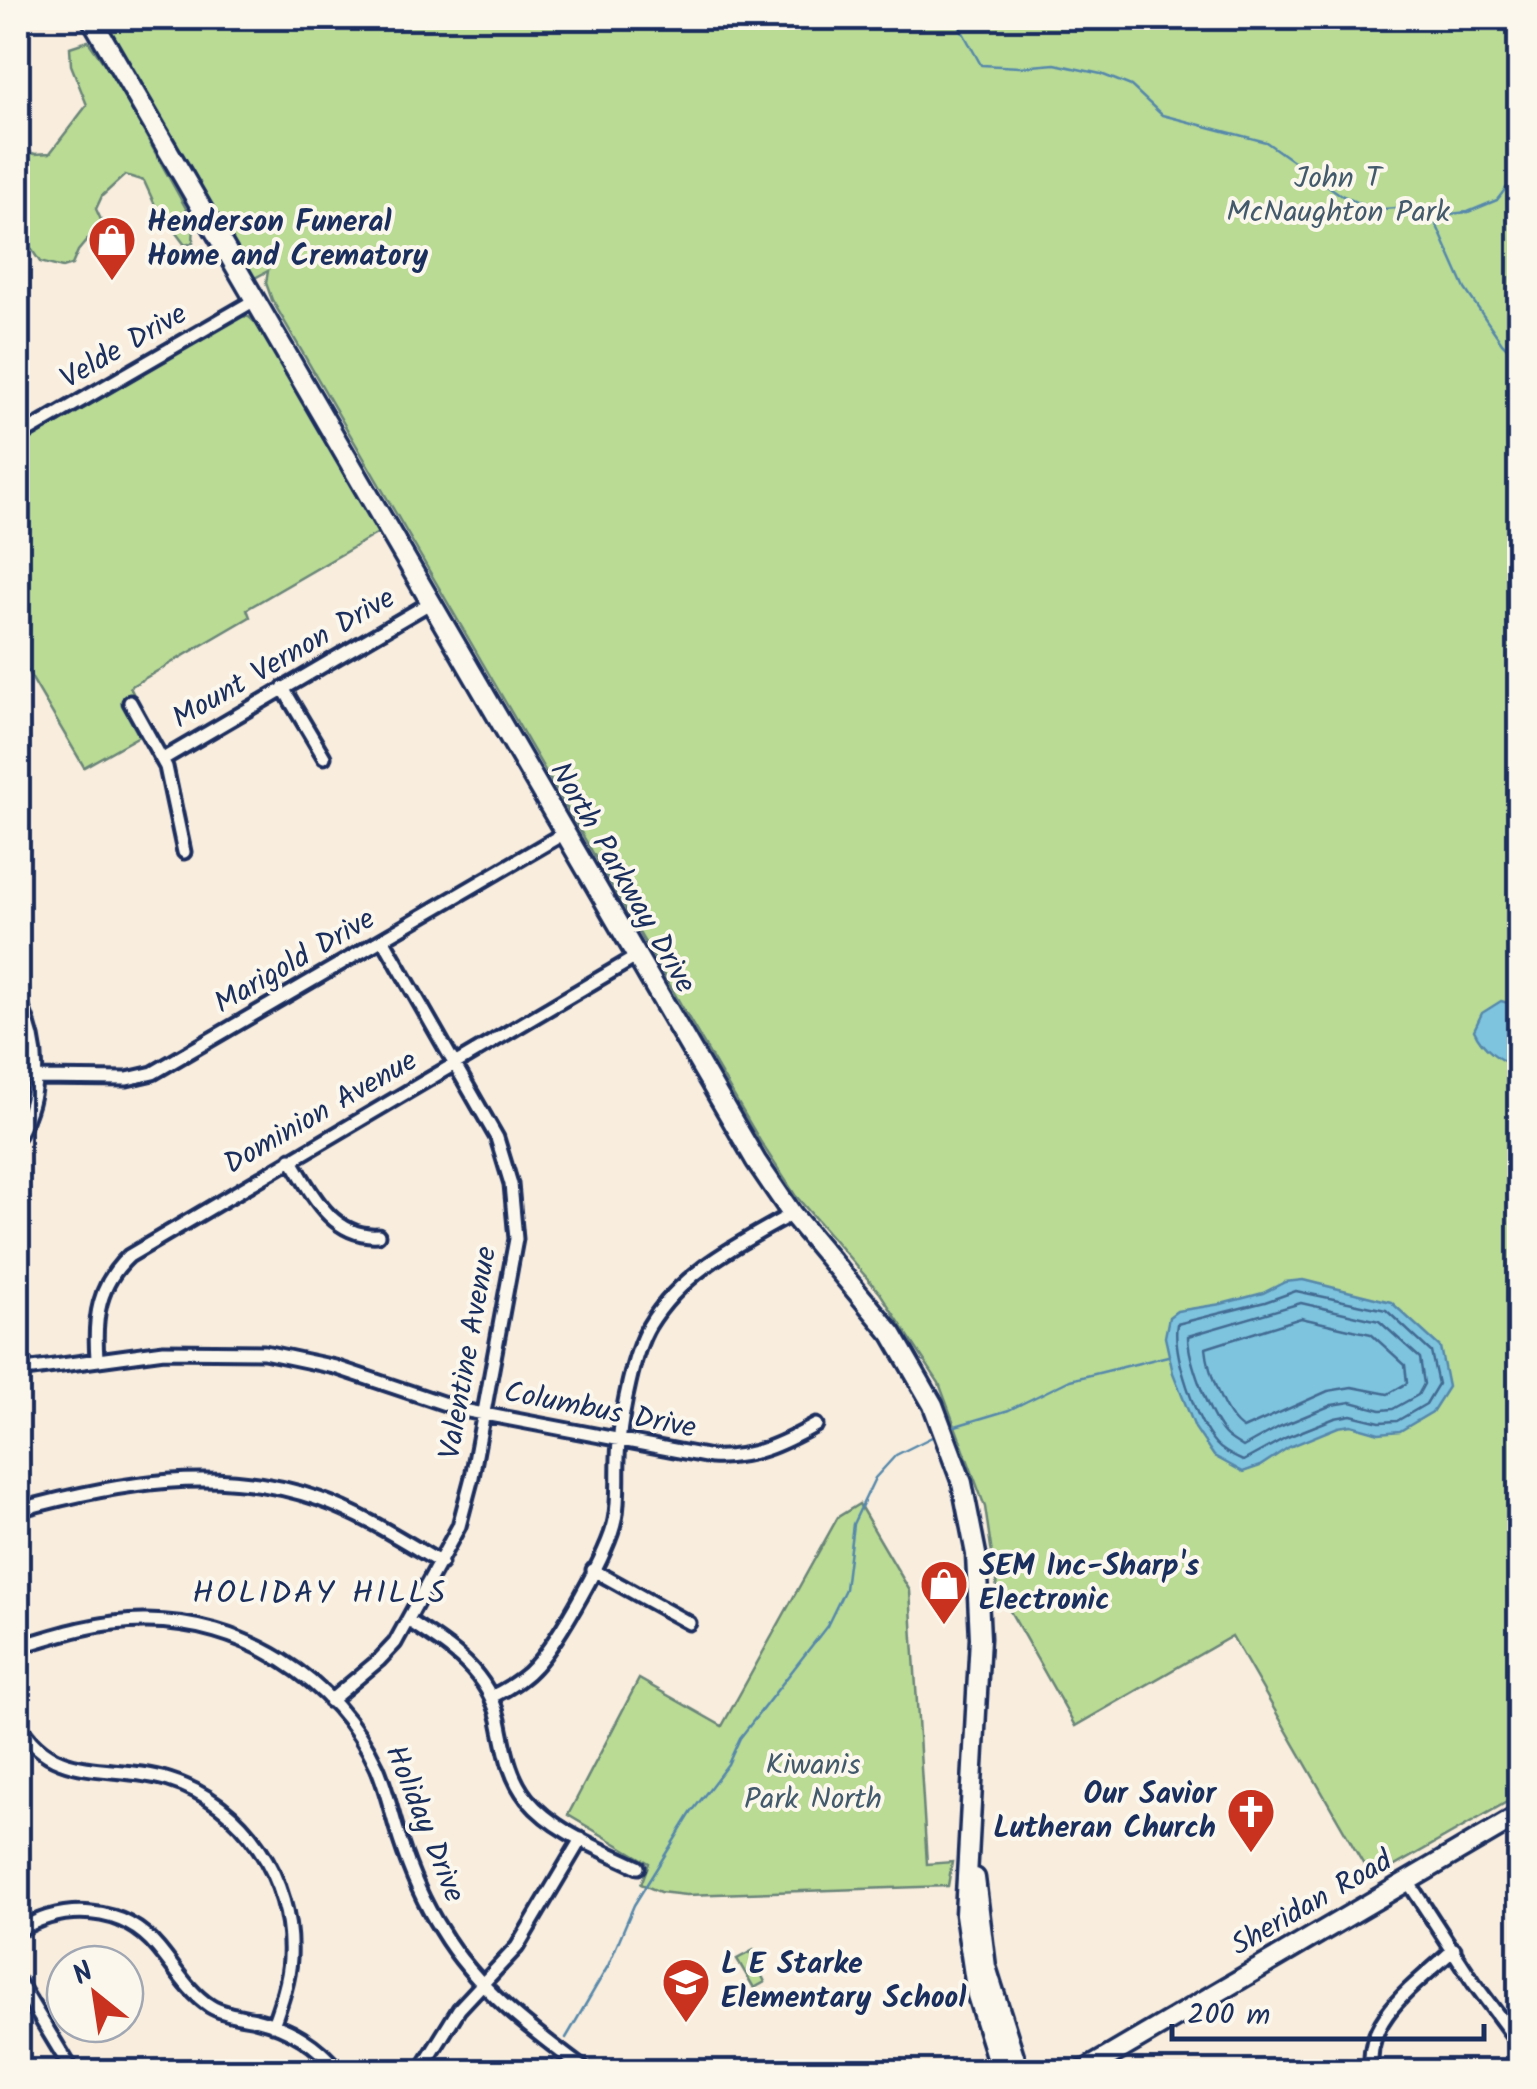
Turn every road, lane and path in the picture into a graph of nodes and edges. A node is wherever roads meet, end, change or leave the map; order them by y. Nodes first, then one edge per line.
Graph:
1 (91, 18) edge
2 (255, 300) junction
3 (18, 436) edge
4 (430, 602) junction
5 (283, 688) junction
6 (130, 702) dead end
7 (324, 757) dead end
8 (163, 759) junction
9 (564, 834) junction
10 (184, 852) dead end
11 (384, 939) junction
12 (636, 957) junction
13 (18, 1000) edge
14 (455, 1063) junction
15 (36, 1078) junction
16 (18, 1135) edge
17 (291, 1159) junction
18 (792, 1214) junction
19 (378, 1235) dead end
20 (97, 1358) junction
21 (18, 1370) edge
22 (484, 1414) junction
23 (816, 1425) dead end
24 (619, 1440) junction
25 (18, 1510) edge
26 (441, 1563) junction
27 (592, 1570) junction
28 (408, 1621) junction
29 (689, 1623) dead end
30 (18, 1647) edge
31 (492, 1697) junction
32 (330, 1701) junction
33 (18, 1723) edge
34 (1520, 1814) edge
35 (581, 1839) junction
36 (638, 1867) dead end
37 (1407, 1880) junction
38 (18, 1931) edge
39 (1454, 1948) junction
40 (18, 1982) edge
41 (482, 1984) junction
42 (273, 2025) junction
43 (1520, 2046) edge
44 (1012, 2070) edge
45 (73, 2072) edge
46 (339, 2072) edge
47 (420, 2072) edge
48 (588, 2072) edge
49 (1082, 2072) edge
50 (1372, 2072) edge

1 - 2 main road, North Parkway Drive
2 - 3 street, Velde Drive
2 - 4 main road, North Parkway Drive
4 - 5 street, Mount Vernon Drive
4 - 9 main road, North Parkway Drive
5 - 7 street
5 - 8 street, Mount Vernon Drive
6 - 8 street
8 - 10 street
9 - 11 street, Marigold Drive
9 - 12 main road, North Parkway Drive
11 - 14 street, Valentine Avenue
11 - 15 street, Marigold Drive
12 - 14 street, Dominion Avenue
12 - 18 main road, North Parkway Drive
13 - 15 street
14 - 17 street, Dominion Avenue
14 - 22 street, Valentine Avenue
15 - 16 street
17 - 19 street
17 - 20 street, Dominion Avenue
18 - 24 street
18 - 44 main road, North Parkway Drive
20 - 21 street, Columbus Drive
20 - 22 street, Columbus Drive
22 - 24 street, Columbus Drive
22 - 26 street, Valentine Avenue
23 - 24 street, Columbus Drive
24 - 27 street
25 - 26 street
26 - 28 street, Valentine Avenue
27 - 29 street
27 - 31 street
28 - 31 street
28 - 32 street, Valentine Avenue
30 - 32 street, Holiday Drive
31 - 35 street
32 - 41 street, Holiday Drive
33 - 42 street
34 - 37 main road, Sheridan Road
35 - 36 street
35 - 41 street
37 - 39 street
37 - 49 main road, Sheridan Road
38 - 42 street
39 - 43 street
39 - 50 street
40 - 45 street
41 - 47 street
41 - 48 street, Holiday Drive
42 - 46 street

